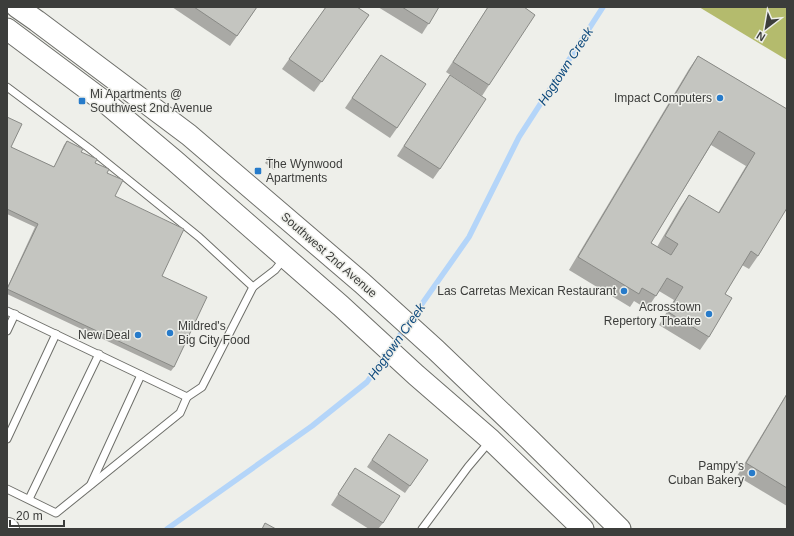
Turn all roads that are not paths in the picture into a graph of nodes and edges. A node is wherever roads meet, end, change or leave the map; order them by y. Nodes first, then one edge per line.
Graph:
1 (16, 7) edge
2 (7, 30) edge
3 (7, 87) edge
4 (303, 233) junction
5 (285, 257) junction
6 (253, 287) junction
7 (7, 311) edge
8 (15, 314) junction
9 (7, 331) edge
10 (56, 334) junction
11 (98, 354) junction
12 (141, 375) junction
13 (187, 397) junction
14 (7, 439) edge
15 (491, 440) junction
16 (90, 486) junction
17 (7, 489) edge
18 (29, 500) junction
19 (422, 529) edge
20 (583, 529) edge
21 (620, 529) edge

1 - 4 main road, Southwest 2nd Avenue
2 - 5 main road
3 - 6 lane
4 - 5 main road
4 - 21 main road, Southwest 2nd Avenue
5 - 6 lane
5 - 15 main road
6 - 13 lane
7 - 8 lane
8 - 9 lane
8 - 10 lane
10 - 11 lane
10 - 14 lane
11 - 12 lane
11 - 18 lane
12 - 13 lane
12 - 16 lane
13 - 16 lane
15 - 19 lane
15 - 20 main road
16 - 18 lane
17 - 18 lane

